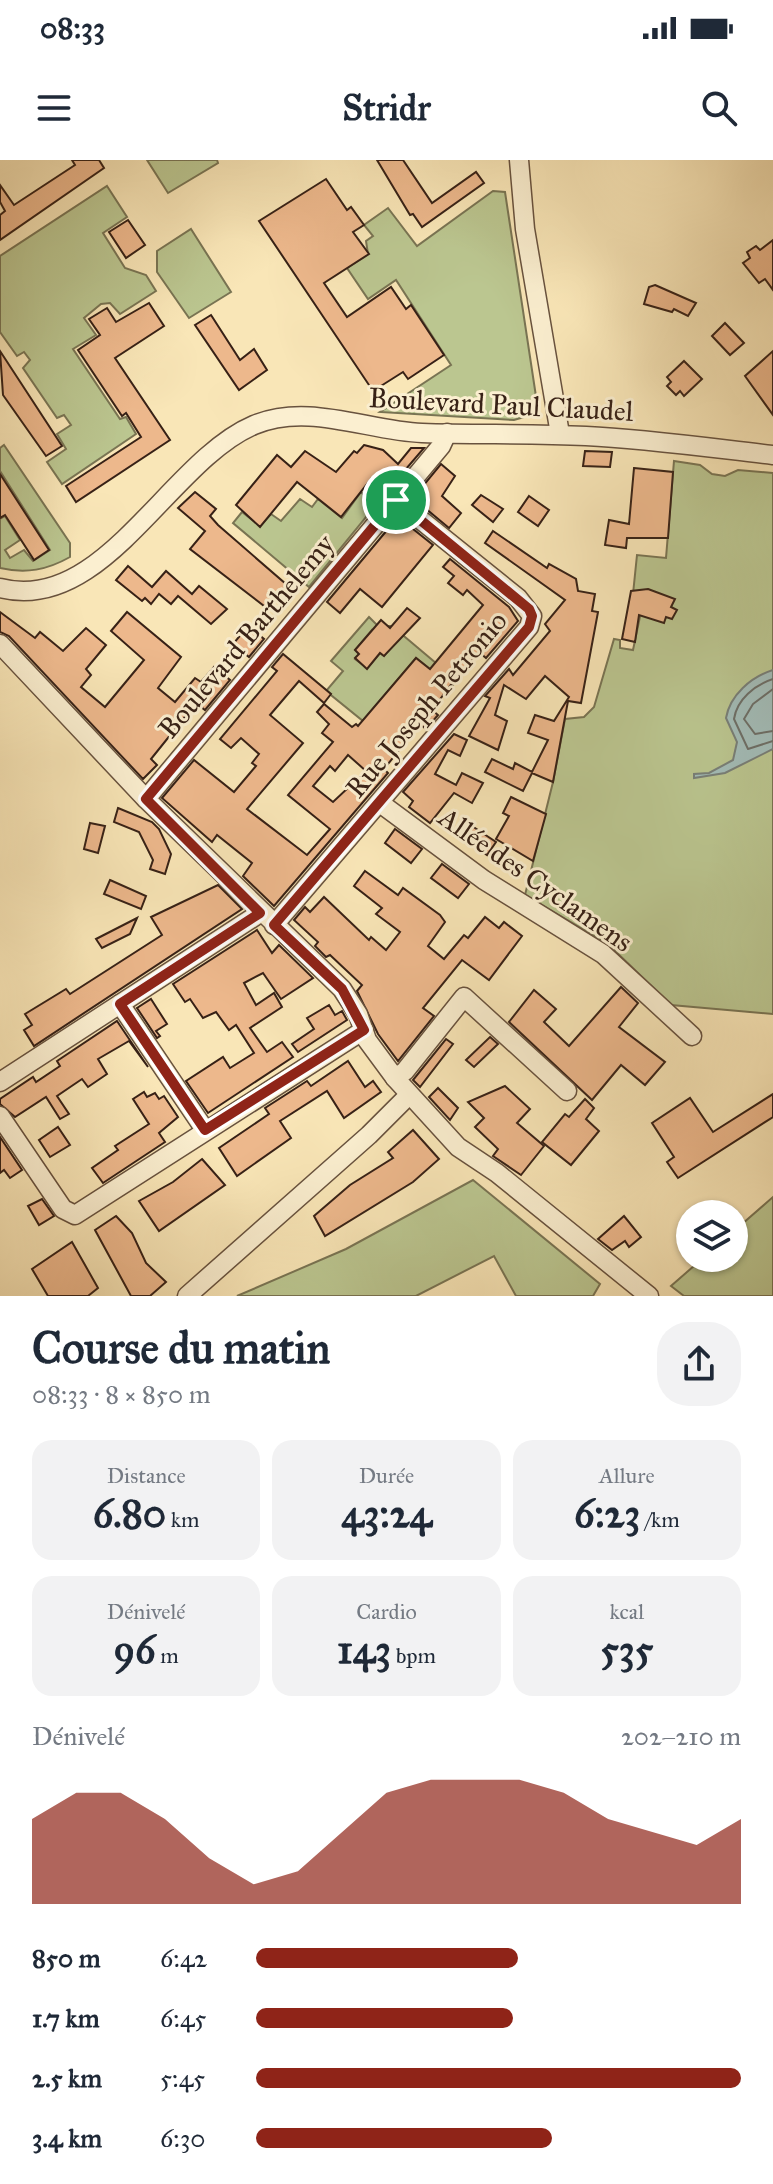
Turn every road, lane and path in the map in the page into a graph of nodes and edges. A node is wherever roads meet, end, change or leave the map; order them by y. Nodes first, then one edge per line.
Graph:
1 (519, 160) edge
2 (447, 433) junction
3 (560, 434) junction
4 (773, 455) edge
5 (396, 500) junction
6 (0, 588) edge
7 (0, 644) edge
8 (146, 799) junction
9 (380, 803) junction
10 (267, 919) junction
11 (120, 1004) junction
12 (364, 1030) junction
13 (692, 1036) dead end
14 (395, 1078) junction
15 (0, 1082) edge
16 (567, 1091) dead end
17 (409, 1095) junction
18 (0, 1116) edge
19 (205, 1130) junction
20 (187, 1296) edge
21 (649, 1296) edge

1 - 3 street
2 - 3 street, Boulevard Paul Claudel
2 - 5 street, Boulevard Barthelemy
2 - 6 street, Boulevard Paul Claudel
3 - 4 street, Boulevard Paul Claudel
5 - 8 street, Boulevard Barthelemy
5 - 9 street, Rue Joseph Petronio
7 - 8 street
8 - 10 street
9 - 10 street, Rue Joseph Petronio
9 - 13 street, Allée des Cyclamens
10 - 11 street, Rue Joseph Petronio
10 - 12 street
11 - 15 street, Rue Joseph Petronio
11 - 19 street
12 - 14 street
12 - 19 street
14 - 16 street
14 - 17 street
17 - 20 street
17 - 21 street
18 - 19 street

